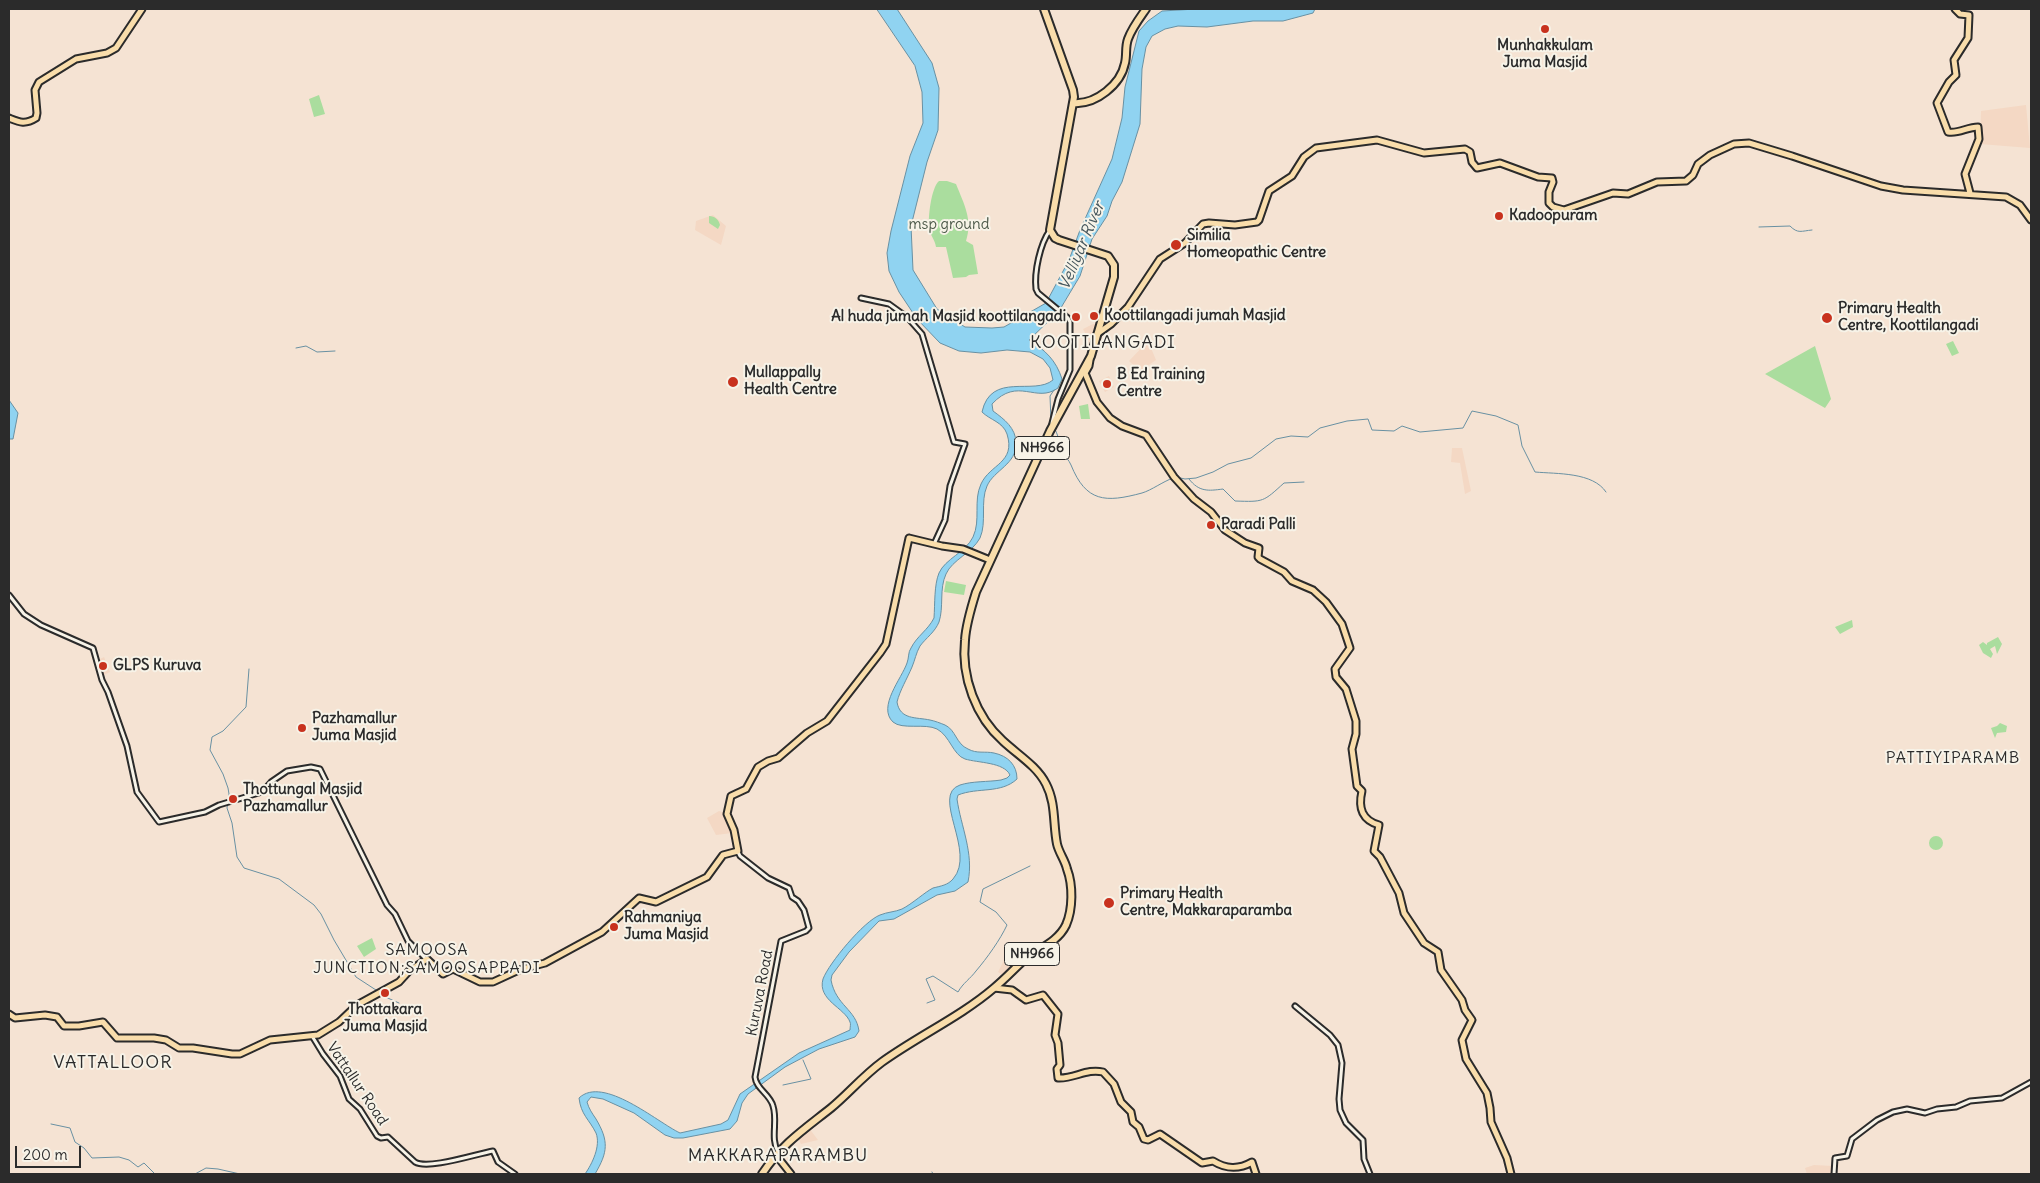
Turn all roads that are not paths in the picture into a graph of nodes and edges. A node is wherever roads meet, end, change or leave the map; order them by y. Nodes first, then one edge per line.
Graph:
1 (142, 9) edge
2 (1044, 9) edge
3 (1144, 9) edge
4 (1955, 9) edge
5 (1074, 90) junction
6 (1084, 101) junction
7 (1073, 104) junction
8 (9, 118) edge
9 (1970, 193) junction
10 (2031, 220) edge
11 (1050, 230) junction
12 (861, 298) dead end
13 (1098, 334) junction
14 (1089, 358) junction
15 (1050, 431) junction
16 (934, 544) junction
17 (990, 560) junction
18 (9, 595) edge
19 (738, 851) junction
20 (427, 959) junction
21 (994, 988) junction
22 (1295, 1006) dead end
23 (9, 1014) edge
24 (312, 1035) junction
25 (2031, 1082) edge
26 (777, 1154) junction
27 (515, 1174) edge
28 (762, 1174) edge
29 (791, 1174) edge
30 (1256, 1174) edge
31 (1370, 1174) edge
32 (1511, 1174) edge
33 (1834, 1174) edge

1 - 8 main road
2 - 5 highway
3 - 6 highway
4 - 9 main road
5 - 6 highway
5 - 7 highway
6 - 7 highway
7 - 11 highway
9 - 10 main road
9 - 13 main road
11 - 13 highway, NH966
11 - 15 street
12 - 16 street
13 - 14 highway, NH966
14 - 15 highway, NH966
14 - 32 main road
15 - 17 highway, NH966
16 - 17 main road
16 - 19 main road
17 - 21 highway, NH966
18 - 20 street
19 - 20 main road
19 - 26 street, Kuruva Road
20 - 24 main road
21 - 26 highway, NH966
21 - 30 main road
22 - 31 street
23 - 24 main road
24 - 27 street, Vattallur Road
25 - 33 street
26 - 28 highway, NH966
26 - 29 main road

